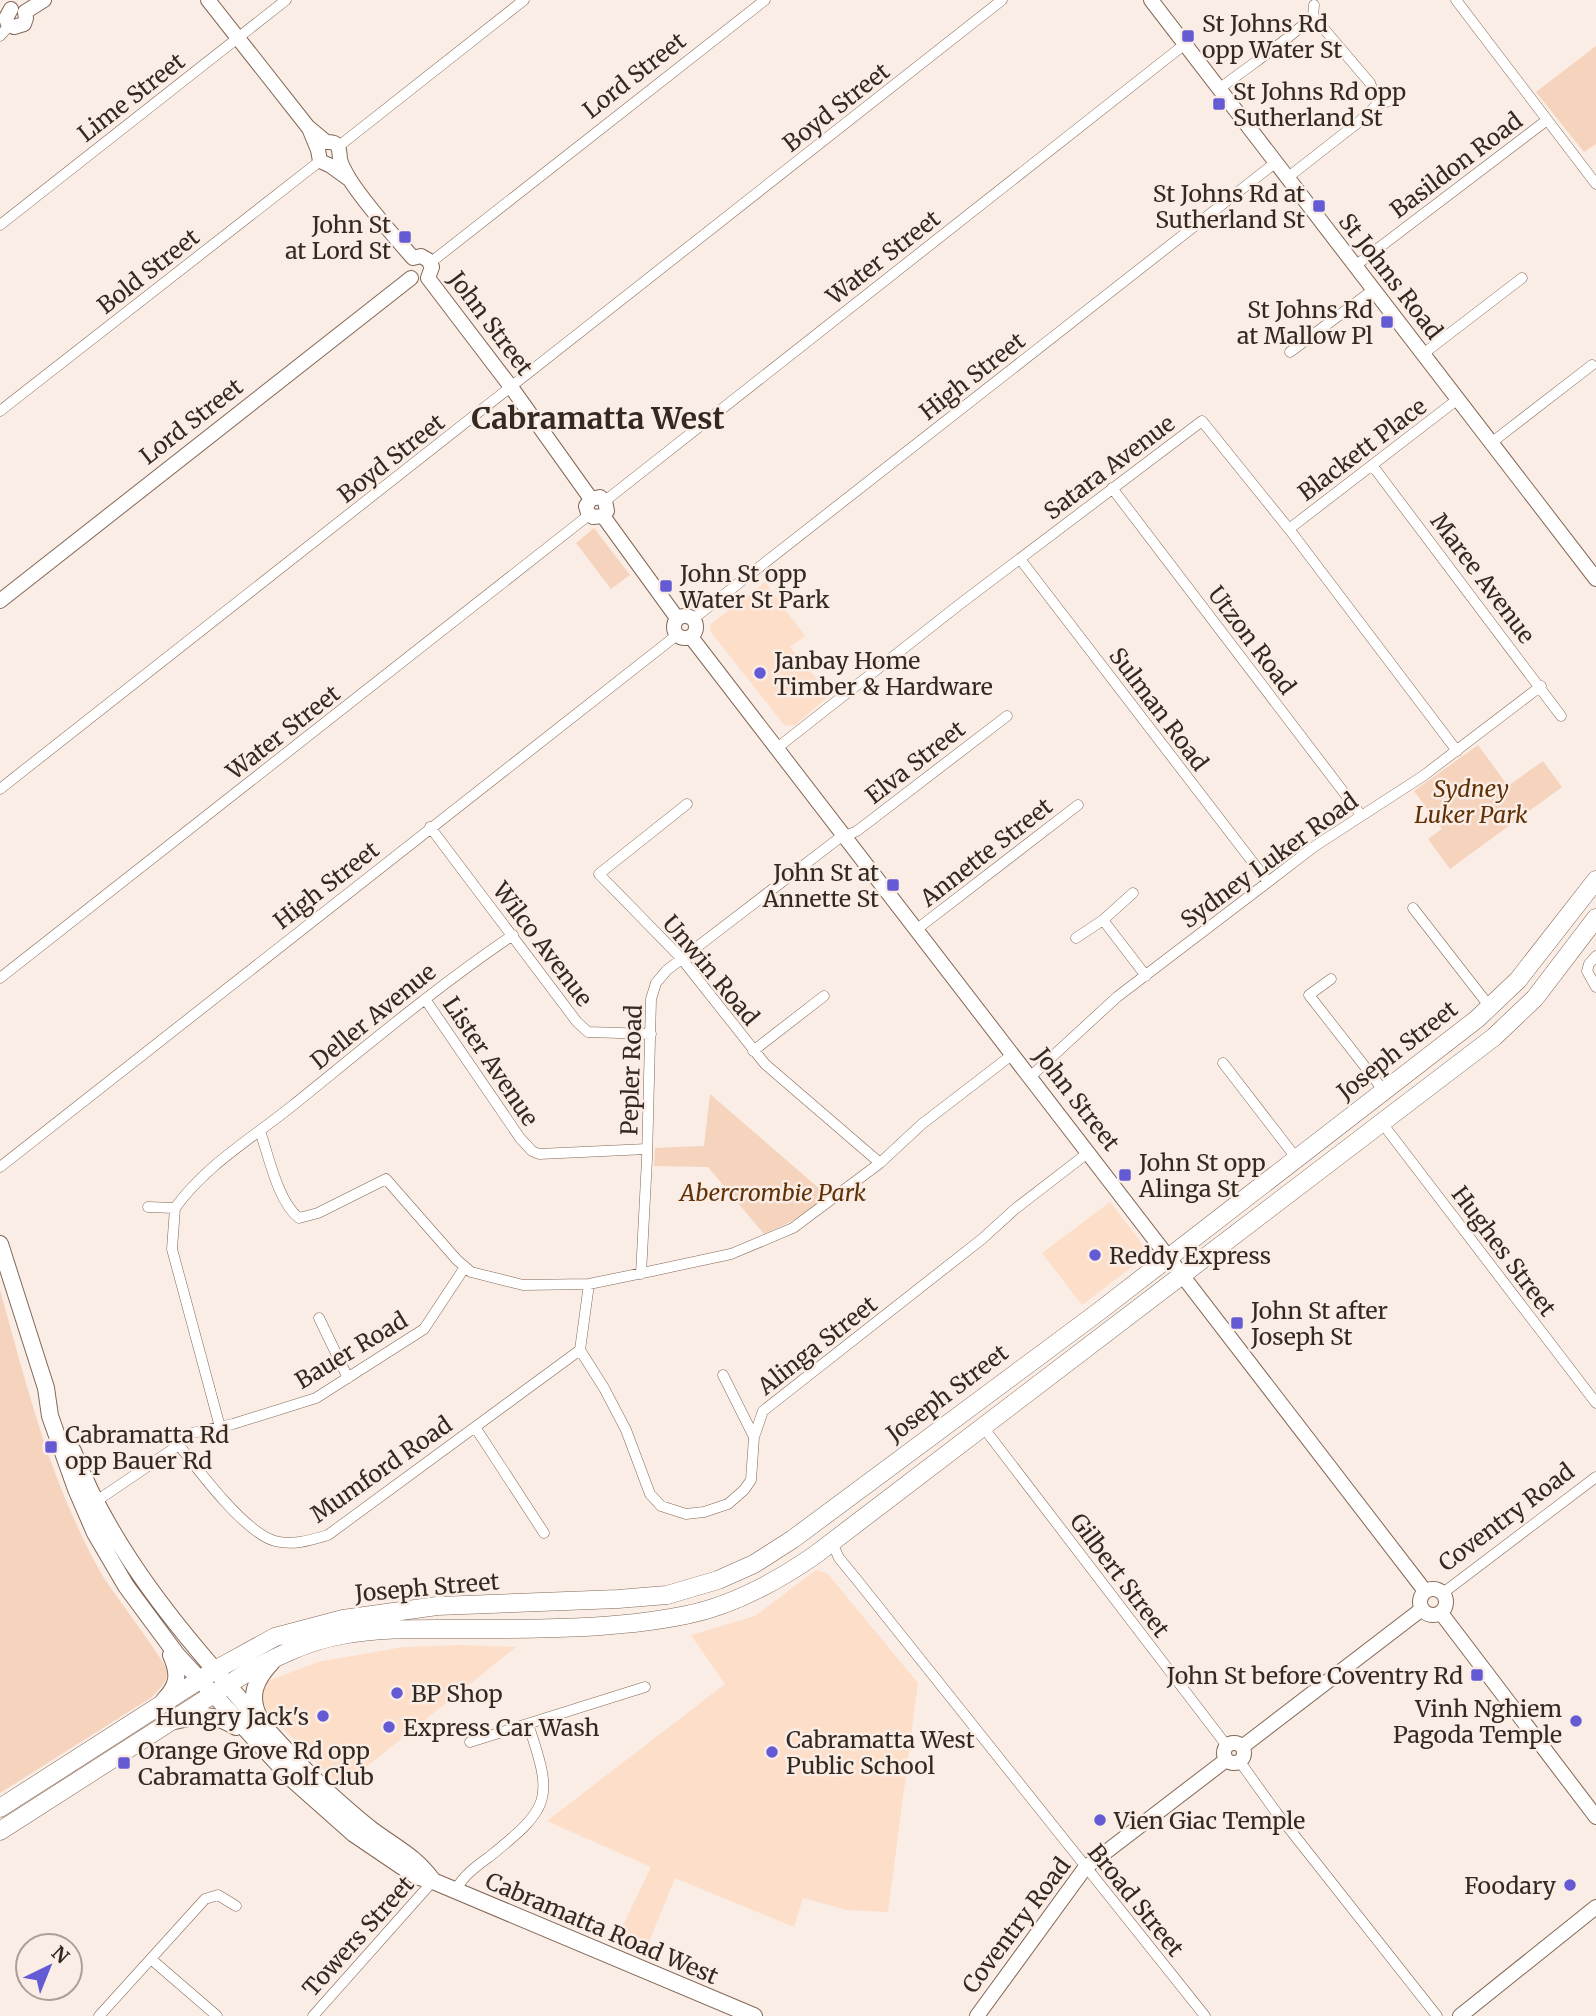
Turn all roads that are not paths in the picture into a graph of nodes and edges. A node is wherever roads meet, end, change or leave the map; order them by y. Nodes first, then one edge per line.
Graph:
1 (44, 0) edge
2 (208, 0) edge
3 (286, 0) edge
4 (524, 0) edge
5 (765, 0) edge
6 (1002, 0) edge
7 (1151, 0) edge
8 (1456, 0) edge
9 (13, 7) edge
10 (5, 31) edge
11 (237, 38) junction
12 (1185, 44) junction
13 (1219, 89) junction
14 (1395, 100) dead end
15 (1378, 104) junction
16 (1547, 120) junction
17 (329, 154) junction
18 (1275, 163) junction
19 (1287, 178) junction
20 (1596, 184) edge
21 (0, 225) edge
22 (413, 258) junction
23 (1355, 266) junction
24 (429, 270) junction
25 (411, 278) junction
26 (1522, 278) dead end
27 (1373, 290) junction
28 (1290, 352) dead end
29 (1423, 354) junction
30 (1592, 365) dead end
31 (511, 387) junction
32 (1458, 400) junction
33 (0, 411) edge
34 (1491, 443) junction
35 (1372, 465) junction
36 (1112, 488) junction
37 (598, 500) junction
38 (596, 516) junction
39 (1289, 529) junction
40 (1020, 559) junction
41 (1596, 579) edge
42 (0, 601) edge
43 (677, 618) junction
44 (693, 619) junction
45 (684, 636) junction
46 (1541, 686) junction
47 (1007, 716) dead end
48 (1561, 716) dead end
49 (777, 748) junction
50 (1457, 751) junction
51 (0, 789) edge
52 (687, 804) dead end
53 (1078, 805) dead end
54 (1361, 815) junction
55 (430, 827) junction
56 (846, 836) junction
57 (1596, 880) edge
58 (1268, 882) junction
59 (1133, 894) dead end
60 (1413, 908) dead end
61 (1596, 918) edge
62 (1103, 920) junction
63 (917, 929) junction
64 (513, 935) junction
65 (1076, 938) dead end
66 (1596, 956) edge
67 (681, 958) junction
68 (1146, 976) junction
69 (0, 978) edge
70 (1331, 979) dead end
71 (1593, 983) edge
72 (824, 996) dead end
73 (425, 999) junction
74 (1490, 1007) junction
75 (651, 1034) junction
76 (753, 1051) junction
77 (1013, 1055) junction
78 (1223, 1063) dead end
79 (1030, 1077) junction
80 (1384, 1091) junction
81 (1382, 1123) junction
82 (260, 1131) junction
83 (647, 1149) junction
84 (1089, 1152) junction
85 (1297, 1158) junction
86 (880, 1163) junction
87 (0, 1167) edge
88 (148, 1206) dead end
89 (175, 1208) junction
90 (0, 1244) edge
91 (1169, 1256) junction
92 (465, 1267) junction
93 (1182, 1273) junction
94 (640, 1274) junction
95 (589, 1284) junction
96 (319, 1318) dead end
97 (580, 1350) junction
98 (723, 1375) dead end
99 (348, 1378) junction
100 (1596, 1403) edge
101 (220, 1427) junction
102 (475, 1427) junction
103 (983, 1427) junction
104 (754, 1437) junction
105 (179, 1445) junction
106 (1596, 1477) edge
107 (90, 1505) junction
108 (544, 1533) dead end
109 (832, 1543) junction
110 (1425, 1591) junction
111 (1443, 1593) junction
112 (1422, 1609) junction
113 (1441, 1613) junction
114 (162, 1636) junction
115 (276, 1657) junction
116 (215, 1670) junction
117 (200, 1681) junction
118 (645, 1687) dead end
119 (220, 1690) junction
120 (153, 1711) junction
121 (173, 1721) junction
122 (528, 1724) junction
123 (264, 1728) junction
124 (247, 1733) junction
125 (470, 1742) dead end
126 (1231, 1756) junction
127 (0, 1808) edge
128 (1596, 1817) edge
129 (0, 1831) edge
130 (1085, 1868) junction
131 (433, 1881) junction
132 (455, 1891) junction
133 (236, 1906) dead end
134 (1596, 1907) edge
135 (152, 1959) junction
136 (100, 2016) edge
137 (217, 2016) edge
138 (313, 2016) edge
139 (754, 2016) edge
140 (977, 2016) edge
141 (1205, 2016) edge
142 (1437, 2016) edge
143 (1460, 2016) edge

1 - 9 street
2 - 11 street
3 - 11 street, Lime Street
4 - 17 street, Bold Street
5 - 24 street, Lord Street
6 - 31 street, Boyd Street
7 - 12 street, St Johns Road
8 - 16 street
9 - 10 street
11 - 17 street
11 - 21 street, Lime Street
12 - 13 street, St Johns Road
12 - 37 street, Water Street
13 - 15 street
13 - 18 street, St Johns Road
14 - 15 street
15 - 19 street
16 - 20 street
16 - 23 street, Basildon Road
17 - 22 street
17 - 33 street, Bold Street
18 - 19 street, St Johns Road
18 - 44 street, High Street
19 - 23 street, St Johns Road
22 - 24 street
22 - 25 street
23 - 27 street, St Johns Road
24 - 25 street
24 - 31 street, John Street
25 - 42 street, Lord Street
26 - 29 street
27 - 28 street
27 - 29 street, St Johns Road
29 - 32 street, St Johns Road
30 - 34 street
31 - 37 street, John Street
31 - 51 street, Boyd Street
32 - 34 street, St Johns Road
32 - 35 street, Blackett Place
34 - 41 street, St Johns Road
35 - 39 street, Blackett Place
35 - 46 street, Maree Avenue
36 - 39 street, Satara Avenue
36 - 40 street, Satara Avenue
36 - 54 street, Utzon Road
37 - 38 street
38 - 43 street
38 - 69 street, Water Street
39 - 50 street, Satara Avenue
40 - 49 street, Satara Avenue
40 - 58 street, Sulman Road
43 - 44 street
43 - 45 street
44 - 45 street
45 - 49 street, John Street
45 - 55 street, High Street
46 - 48 street, Maree Avenue
46 - 50 street, Sydney Luker Road
47 - 56 street, Elva Street
49 - 56 street, John Street
50 - 54 street, Sydney Luker Road
52 - 67 street, Unwin Road
53 - 63 street, Annette Street
54 - 58 street, Sydney Luker Road
55 - 64 street, Wilco Avenue
55 - 87 street, High Street
56 - 63 street, John Street
56 - 67 street, Pepler Road
57 - 74 highway, Joseph Street
58 - 68 street, Sydney Luker Road
59 - 62 street
60 - 74 street
61 - 81 highway, Joseph Street
62 - 65 street
62 - 68 street
63 - 77 street, John Street
64 - 73 street, Deller Avenue
64 - 75 street, Wilco Avenue
66 - 71 street
67 - 75 street, Pepler Road
67 - 76 street, Unwin Road
68 - 79 street, Sydney Luker Road
70 - 80 street
72 - 76 street
73 - 82 street, Deller Avenue
73 - 83 street, Lister Avenue
74 - 80 highway, Joseph Street
75 - 83 street, Pepler Road
76 - 86 street, Unwin Road
77 - 79 street, John Street
77 - 86 street
78 - 85 street
79 - 84 street, John Street
80 - 85 highway, Joseph Street
81 - 93 highway, Joseph Street
81 - 100 street, Hughes Street
82 - 89 street, Deller Avenue
82 - 92 street
83 - 94 street, Pepler Road
84 - 91 street, John Street
84 - 104 street, Alinga Street
85 - 91 highway, Joseph Street
86 - 94 street
88 - 89 street
89 - 101 street
90 - 107 main road, Cabramatta Road West
91 - 93 street, John Street
91 - 116 highway, Joseph Street
92 - 95 street
92 - 99 street, Bauer Road
93 - 103 highway, Joseph Street
93 - 110 street, John Street
94 - 95 street
95 - 97 street
96 - 99 street
97 - 102 street, Mumford Road
97 - 104 street, Alinga Street
98 - 104 street
99 - 101 street, Bauer Road
101 - 105 street, Bauer Road
102 - 105 street, Mumford Road
102 - 108 street
103 - 109 highway, Joseph Street
103 - 126 street, Gilbert Street
105 - 107 street, Bauer Road
106 - 111 street, Coventry Road
107 - 114 main road, Cabramatta Road West
107 - 116 main road, Cabramatta Road West
109 - 115 highway, Joseph Street
109 - 130 street, Broad Street
110 - 111 street
110 - 112 street
111 - 113 street
112 - 113 street
112 - 126 street
113 - 128 street
114 - 117 main road, Cabramatta Road West
114 - 120 main road
115 - 119 highway, Joseph Street
115 - 123 main road
116 - 117 highway, Joseph Street
116 - 119 main road, Cabramatta Road West
117 - 119 main road, Cabramatta Road West
117 - 120 highway, Joseph Street
118 - 122 street
119 - 121 highway, Joseph Street
119 - 123 main road, Cabramatta Road West
119 - 124 main road, Cabramatta Road West
120 - 127 highway, Joseph Street
121 - 124 main road
121 - 129 highway, Joseph Street
122 - 125 street
122 - 132 street
123 - 131 main road, Cabramatta Road West
124 - 131 main road, Cabramatta Road West
126 - 130 street, Coventry Road
126 - 142 street, Gilbert Street
130 - 140 street, Coventry Road
130 - 141 street, Broad Street
131 - 132 main road, Cabramatta Road West
131 - 138 street, Towers Street
132 - 139 main road, Cabramatta Road West
133 - 135 street
134 - 143 street
135 - 136 street
135 - 137 street

